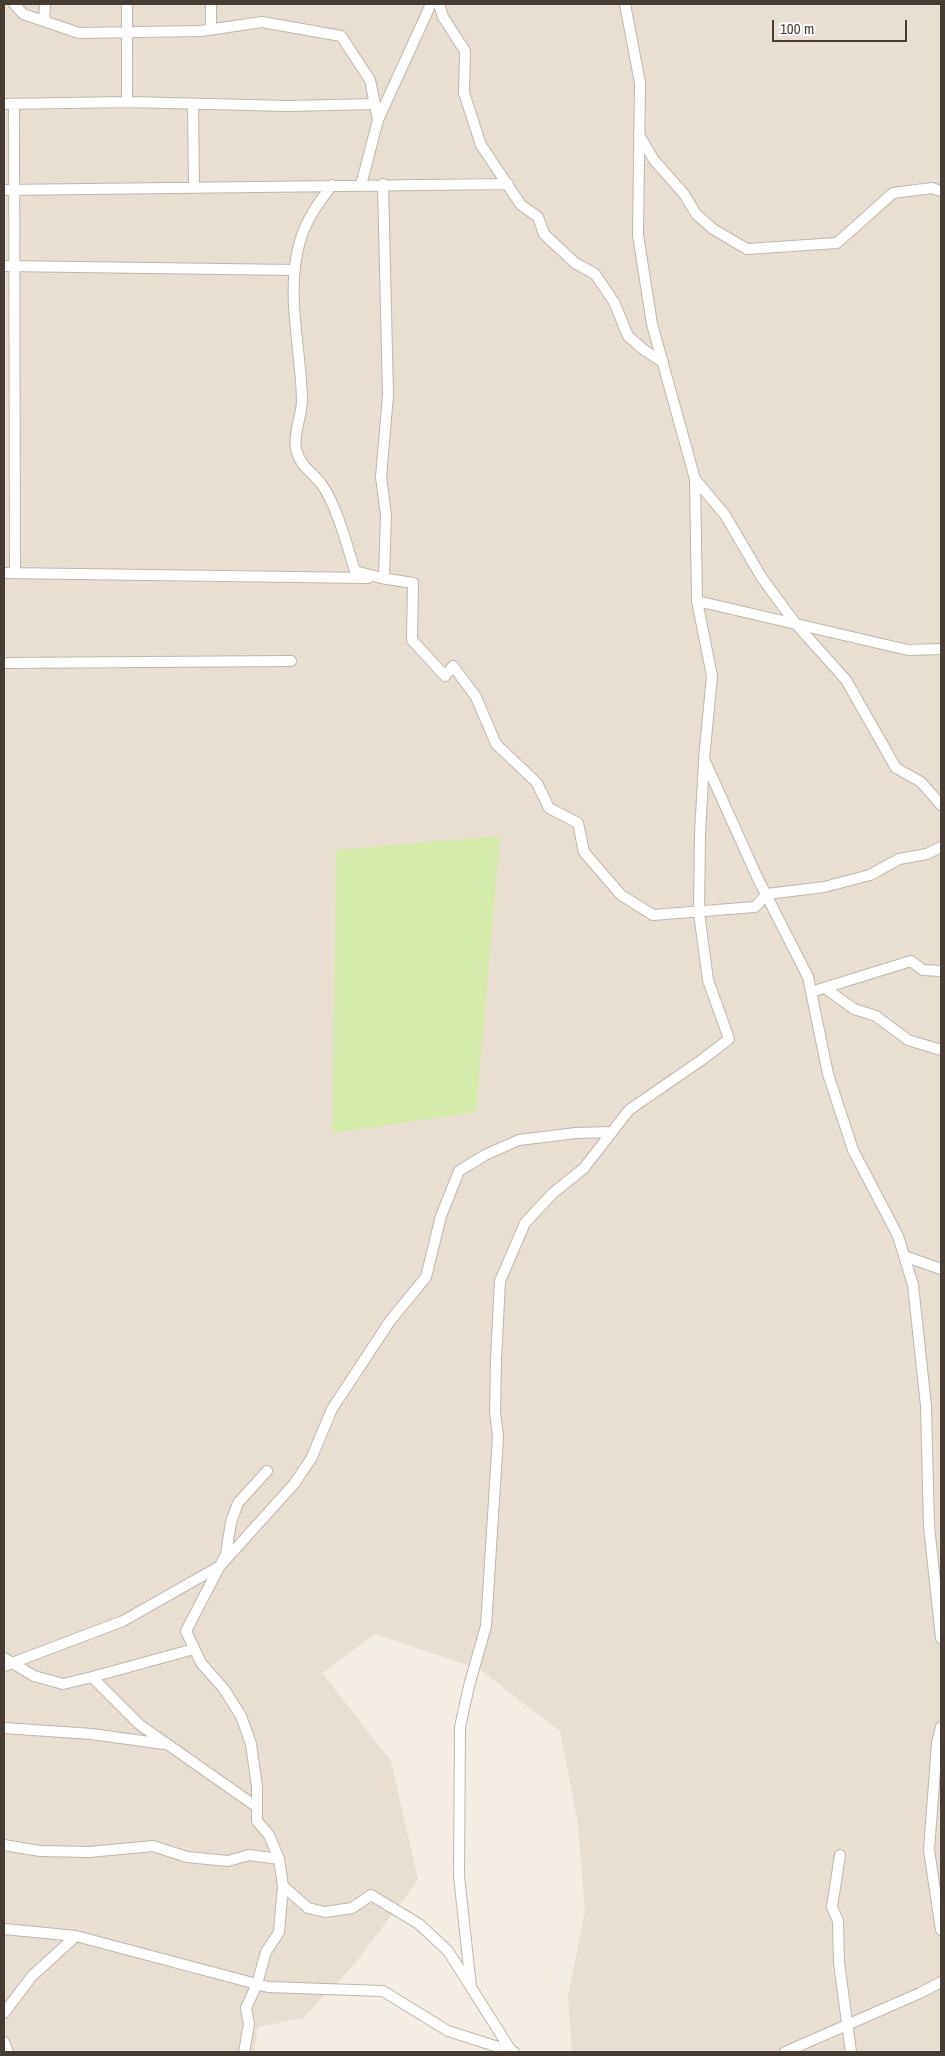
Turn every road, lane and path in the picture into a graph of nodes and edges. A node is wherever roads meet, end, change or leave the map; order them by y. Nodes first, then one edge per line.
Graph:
1 (14, 4) edge
2 (44, 4) edge
3 (127, 4) edge
4 (211, 4) edge
5 (431, 4) edge
6 (439, 4) edge
7 (625, 4) edge
8 (44, 21) junction
9 (211, 29) junction
10 (126, 32) junction
11 (126, 102) junction
12 (9, 104) edge
13 (193, 104) junction
14 (375, 104) junction
15 (378, 120) junction
16 (639, 134) junction
17 (383, 184) junction
18 (508, 184) junction
19 (332, 185) junction
20 (361, 185) junction
21 (194, 187) junction
22 (9, 190) edge
23 (941, 191) edge
24 (9, 266) edge
25 (294, 270) junction
26 (663, 362) junction
27 (695, 479) junction
28 (15, 573) junction
29 (4, 574) edge
30 (420, 577) dead end
31 (382, 578) junction
32 (697, 600) junction
33 (795, 623) junction
34 (941, 649) edge
35 (291, 661) dead end
36 (4, 663) edge
37 (704, 759) junction
38 (941, 805) edge
39 (941, 847) edge
40 (767, 894) junction
41 (699, 913) junction
42 (941, 971) edge
43 (825, 988) junction
44 (811, 992) junction
45 (941, 1050) edge
46 (610, 1132) junction
47 (904, 1256) junction
48 (941, 1269) edge
49 (267, 1471) dead end
50 (220, 1566) junction
51 (941, 1638) edge
52 (194, 1650) junction
53 (7, 1662) edge
54 (92, 1677) junction
55 (941, 1727) edge
56 (4, 1728) edge
57 (165, 1744) junction
58 (257, 1808) junction
59 (4, 1845) edge
60 (840, 1855) dead end
61 (279, 1859) junction
62 (283, 1886) junction
63 (4, 1929) edge
64 (941, 1930) edge
65 (76, 1936) junction
66 (941, 1982) edge
67 (257, 1984) junction
68 (471, 1987) junction
69 (4, 2013) edge
70 (848, 2025) junction
71 (4, 2042) edge
72 (8, 2052) edge
73 (244, 2052) edge
74 (513, 2052) edge
75 (785, 2052) edge
76 (851, 2052) edge

1 - 8 street
2 - 8 street
3 - 10 street
4 - 9 street
5 - 15 street
6 - 18 street
7 - 16 street
8 - 10 street
9 - 10 street
9 - 14 street
10 - 11 street
11 - 12 street
11 - 13 street
12 - 22 street
13 - 14 street
13 - 21 street
14 - 15 street
15 - 20 street
16 - 23 street
16 - 26 street
17 - 18 street
17 - 20 street
17 - 31 street
18 - 26 street
19 - 20 street
19 - 21 street
19 - 25 street
21 - 22 street
22 - 24 street
24 - 25 street
24 - 28 street
25 - 31 street
26 - 27 street
27 - 32 street
27 - 33 street
28 - 29 street
28 - 31 street
30 - 31 street
31 - 41 street
32 - 33 street
32 - 37 street
33 - 34 street
33 - 38 street
35 - 36 street
37 - 40 street
37 - 41 street
39 - 40 street
40 - 41 street
40 - 44 street
41 - 46 street
42 - 43 street
43 - 44 street
43 - 45 street
44 - 47 street
46 - 50 street
46 - 68 street
47 - 48 street
47 - 51 street
49 - 50 street
50 - 52 street
50 - 53 street
52 - 54 street
52 - 58 street
53 - 54 street
54 - 57 street
55 - 64 street
56 - 57 street
57 - 58 street
58 - 61 street
59 - 61 street
60 - 70 street
61 - 62 street
62 - 67 street
62 - 68 street
63 - 65 street
65 - 67 street
65 - 69 street
66 - 70 street
67 - 73 street
67 - 74 street
68 - 74 street
70 - 75 street
70 - 76 street
71 - 72 street

